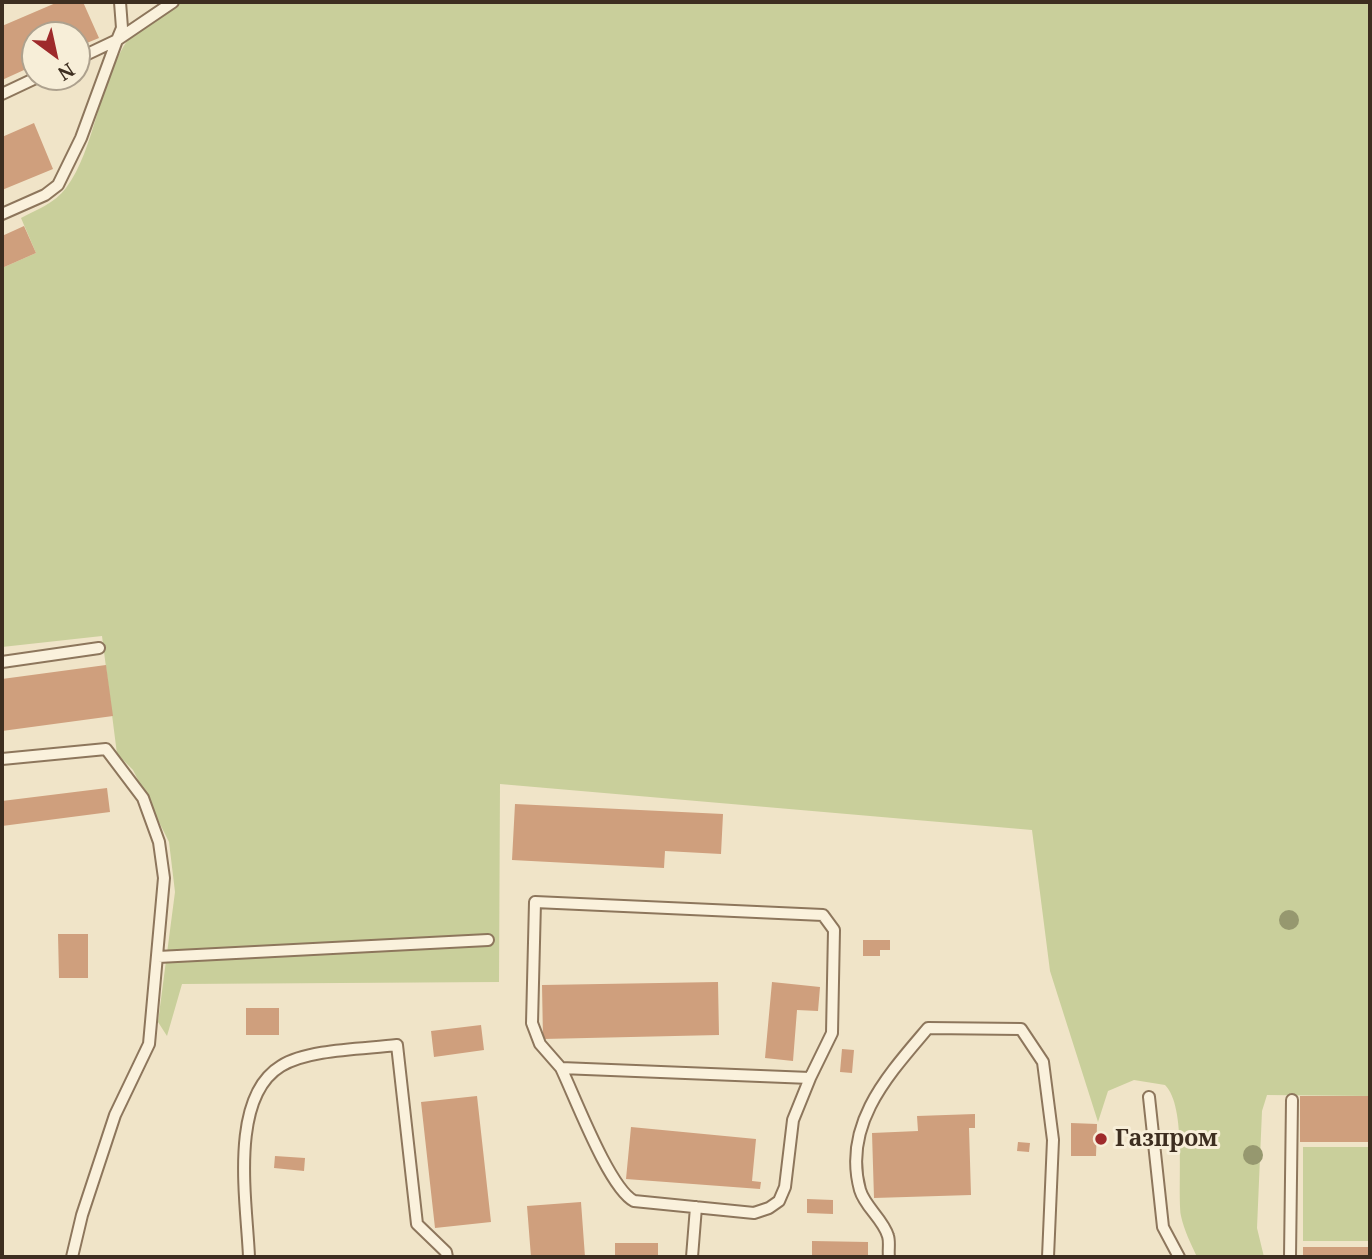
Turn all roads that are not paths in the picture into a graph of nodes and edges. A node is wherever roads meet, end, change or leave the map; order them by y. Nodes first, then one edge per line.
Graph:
1 (120, 2) edge
2 (173, 2) edge
3 (117, 40) junction
4 (91, 52) edge
5 (21, 85) edge
6 (2, 94) edge
7 (2, 214) edge
8 (99, 648) dead end
9 (2, 662) edge
10 (2, 759) edge
11 (488, 940) dead end
12 (158, 957) junction
13 (561, 1068) junction
14 (810, 1078) junction
15 (1149, 1097) dead end
16 (1292, 1100) dead end
17 (696, 1207) junction
18 (72, 1257) edge
19 (248, 1257) edge
20 (447, 1257) edge
21 (692, 1257) edge
22 (889, 1257) edge
23 (1048, 1257) edge
24 (1179, 1257) edge
25 (1290, 1257) edge

1 - 3 lane
2 - 3 lane
3 - 4 lane
3 - 7 lane
5 - 6 lane
8 - 9 lane
10 - 12 lane
11 - 12 lane
12 - 18 lane
13 - 14 lane
13 - 14 lane
13 - 17 lane
14 - 17 lane
15 - 24 lane
16 - 25 lane
17 - 21 lane
19 - 20 lane
22 - 23 lane

